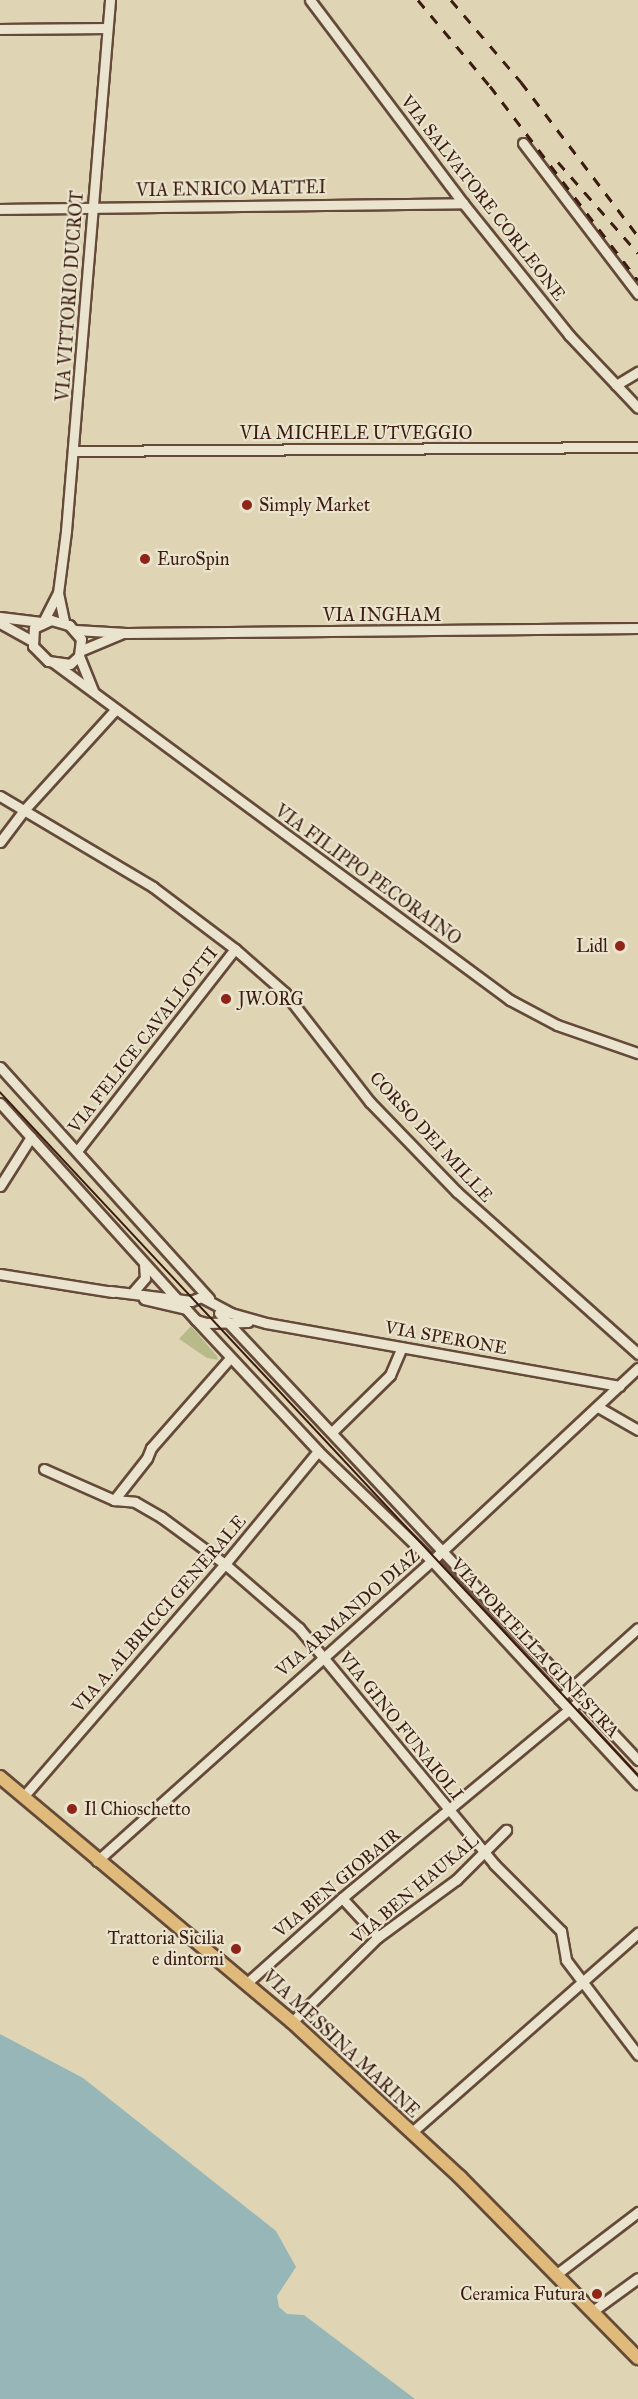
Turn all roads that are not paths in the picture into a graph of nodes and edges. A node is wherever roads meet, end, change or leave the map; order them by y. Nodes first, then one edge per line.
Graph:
1 (110, 0) edge
2 (310, 0) edge
3 (107, 28) junction
4 (0, 29) edge
5 (523, 143) dead end
6 (463, 203) junction
7 (93, 207) junction
8 (0, 208) edge
9 (638, 294) edge
10 (638, 372) edge
11 (616, 385) junction
12 (638, 408) edge
13 (638, 447) edge
14 (74, 452) junction
15 (58, 593) junction
16 (0, 617) edge
17 (41, 621) junction
18 (64, 622) junction
19 (0, 623) edge
20 (638, 628) edge
21 (75, 630) junction
22 (126, 633) junction
23 (31, 640) junction
24 (80, 653) junction
25 (54, 663) junction
26 (94, 693) junction
27 (116, 709) junction
28 (0, 796) edge
29 (25, 809) junction
30 (0, 842) edge
31 (235, 949) junction
32 (638, 1053) edge
33 (0, 1067) edge
34 (0, 1103) edge
35 (31, 1137) junction
36 (77, 1151) junction
37 (0, 1186) edge
38 (143, 1261) junction
39 (0, 1274) edge
40 (110, 1291) junction
41 (132, 1292) junction
42 (177, 1299) junction
43 (191, 1311) junction
44 (218, 1312) junction
45 (249, 1322) junction
46 (266, 1323) junction
47 (241, 1338) junction
48 (402, 1347) junction
49 (638, 1354) edge
50 (230, 1358) junction
51 (638, 1368) edge
52 (619, 1386) junction
53 (598, 1407) junction
54 (638, 1430) edge
55 (333, 1431) junction
56 (318, 1450) junction
57 (44, 1469) dead end
58 (114, 1500) junction
59 (442, 1552) junction
60 (432, 1561) junction
61 (225, 1564) junction
62 (638, 1628) edge
63 (323, 1656) junction
64 (572, 1688) junction
65 (559, 1699) junction
66 (582, 1699) junction
67 (570, 1711) junction
68 (638, 1760) edge
69 (0, 1777) edge
70 (638, 1784) edge
71 (23, 1797) junction
72 (450, 1812) junction
73 (507, 1830) dead end
74 (485, 1854) junction
75 (97, 1861) junction
76 (342, 1898) junction
77 (638, 1934) edge
78 (378, 1937) junction
79 (248, 1982) junction
80 (583, 1982) junction
81 (292, 2022) junction
82 (638, 2055) edge
83 (411, 2133) junction
84 (638, 2212) edge
85 (558, 2273) junction
86 (638, 2278) edge
87 (594, 2310) junction
88 (638, 2358) edge

1 - 3 street, VIA VITTORIO DUCROT
2 - 6 street, VIA SALVATORE CORLEONE
3 - 4 street
3 - 7 street, VIA VITTORIO DUCROT
5 - 9 street
6 - 7 street, VIA ENRICO MATTEI
6 - 11 street, VIA SALVATORE CORLEONE
7 - 8 street, VIA ENRICO MATTEI
7 - 14 street, VIA VITTORIO DUCROT
10 - 11 street
11 - 12 street, VIA SALVATORE CORLEONE
13 - 14 street, VIA MICHELE UTVEGGIO
14 - 15 street, VIA VITTORIO DUCROT
15 - 17 street
15 - 18 street
16 - 17 street
17 - 18 street
17 - 23 street
18 - 21 street
19 - 23 street
20 - 22 street, VIA INGHAM
21 - 22 street, VIA INGHAM
21 - 24 street
22 - 24 street
23 - 25 street
24 - 25 street
24 - 26 street
25 - 26 street, VIA FILIPPO PECORAINO
26 - 27 street, VIA FILIPPO PECORAINO
27 - 29 street
27 - 32 street, VIA FILIPPO PECORAINO
28 - 29 street, CORSO DEI MILLE
29 - 30 street
29 - 31 street, CORSO DEI MILLE
31 - 36 street, VIA FELICE CAVALLOTTI
31 - 49 street, CORSO DEI MILLE
33 - 36 street, VIA PORTELLA GINESTRA
34 - 35 street
35 - 37 street
35 - 38 street
36 - 44 street, VIA PORTELLA GINESTRA
38 - 41 street
38 - 42 street
39 - 40 street
40 - 41 street
40 - 43 street
41 - 42 street
42 - 43 street
43 - 44 street
43 - 44 street
43 - 50 street, VIA PORTELLA GINESTRA
44 - 45 street
44 - 46 street
44 - 47 street, VIA PORTELLA GINESTRA
45 - 46 street
45 - 47 street
46 - 48 street, VIA SPERONE
47 - 55 street, VIA PORTELLA GINESTRA
48 - 52 street, VIA SPERONE
48 - 55 street
50 - 56 street, VIA PORTELLA GINESTRA
50 - 58 street
51 - 52 street, VIA ARMANDO DIAZ
52 - 53 street, VIA ARMANDO DIAZ
53 - 54 street
53 - 59 street, VIA ARMANDO DIAZ
55 - 59 street, VIA PORTELLA GINESTRA
56 - 60 street, VIA PORTELLA GINESTRA
56 - 61 street, VIA A. ALBRICCI GENERALE
57 - 58 street, VIA GINO FUNAIOLI
58 - 61 street, VIA GINO FUNAIOLI
59 - 60 street, VIA ARMANDO DIAZ
59 - 64 street, VIA PORTELLA GINESTRA
60 - 63 street, VIA ARMANDO DIAZ
60 - 65 street, VIA PORTELLA GINESTRA
61 - 63 street, VIA GINO FUNAIOLI
61 - 71 street, VIA A. ALBRICCI GENERALE
62 - 64 street
63 - 72 street, VIA GINO FUNAIOLI
63 - 75 street, VIA ARMANDO DIAZ
64 - 65 street
64 - 66 street, VIA PORTELLA GINESTRA
65 - 67 street, VIA PORTELLA GINESTRA
66 - 67 street, VIA BEN GIOBAIR
66 - 68 street, VIA PORTELLA GINESTRA
67 - 70 street, VIA PORTELLA GINESTRA
67 - 72 street, VIA BEN GIOBAIR
69 - 71 main road, VIA MESSINA MARINE
71 - 75 main road, VIA MESSINA MARINE
72 - 74 street, VIA GINO FUNAIOLI
72 - 76 street, VIA BEN GIOBAIR
73 - 74 street, VIA BEN HAUKAL
74 - 78 street, VIA BEN HAUKAL
74 - 80 street, VIA GINO FUNAIOLI
75 - 79 main road, VIA MESSINA MARINE
76 - 78 street
76 - 79 street, VIA BEN GIOBAIR
77 - 80 street
78 - 81 street, VIA BEN HAUKAL
79 - 81 main road, VIA MESSINA MARINE
80 - 82 street, VIA GINO FUNAIOLI
80 - 83 street
81 - 83 main road, VIA MESSINA MARINE
83 - 85 main road, VIA MESSINA MARINE
84 - 85 street
85 - 87 main road, VIA MESSINA MARINE
86 - 87 street
87 - 88 main road, VIA MESSINA MARINE

